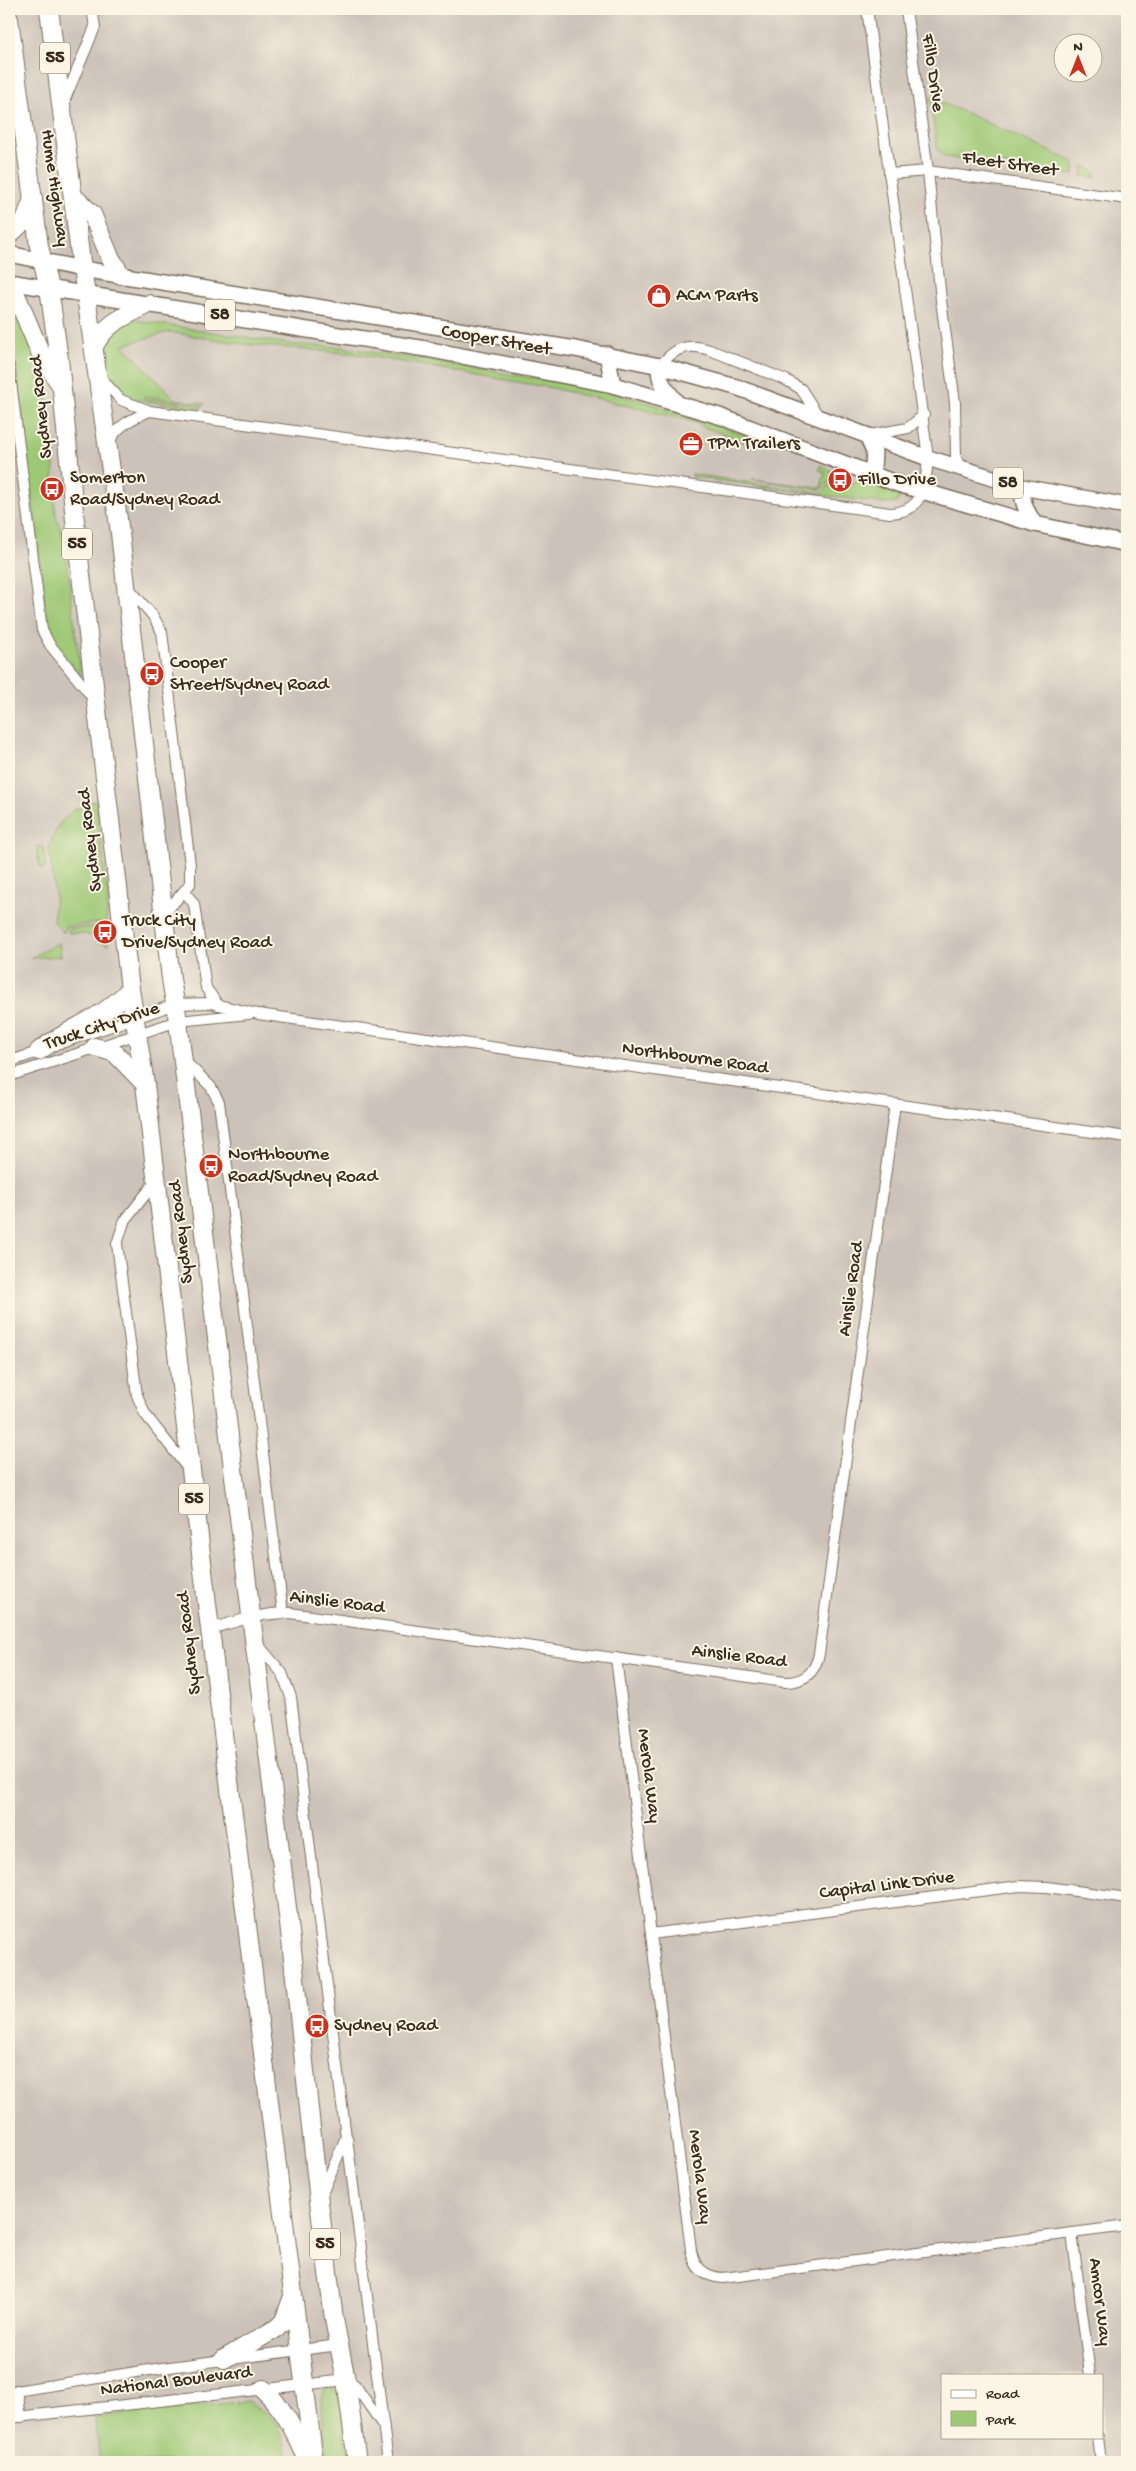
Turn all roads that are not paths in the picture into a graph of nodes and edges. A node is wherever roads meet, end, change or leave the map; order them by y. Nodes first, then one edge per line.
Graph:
1 (49, 9) edge
2 (92, 9) edge
3 (867, 9) edge
4 (906, 9) edge
5 (9, 19) edge
6 (9, 79) edge
7 (19, 94) junction
8 (61, 108) junction
9 (928, 171) junction
10 (888, 174) junction
11 (74, 197) junction
12 (34, 198) junction
13 (1127, 199) edge
14 (9, 235) edge
15 (9, 254) edge
16 (42, 259) junction
17 (82, 269) junction
18 (121, 275) junction
19 (10, 282) edge
20 (49, 288) junction
21 (87, 293) junction
22 (149, 304) junction
23 (325, 309) junction
24 (322, 332) junction
25 (94, 346) junction
26 (607, 354) junction
27 (9, 366) edge
28 (660, 366) junction
29 (98, 375) junction
30 (613, 385) junction
31 (62, 386) junction
32 (677, 403) junction
33 (150, 411) junction
34 (924, 415) junction
35 (818, 418) junction
36 (867, 436) junction
37 (109, 442) junction
38 (928, 458) junction
39 (962, 468) junction
40 (867, 473) junction
41 (1022, 487) junction
42 (921, 491) junction
43 (1127, 506) edge
44 (1035, 524) junction
45 (1127, 544) edge
46 (127, 586) junction
47 (96, 702) junction
48 (185, 892) junction
49 (164, 914) junction
50 (130, 989) junction
51 (176, 1004) junction
52 (218, 1005) junction
53 (258, 1014) junction
54 (178, 1021) junction
55 (137, 1026) junction
56 (95, 1047) junction
57 (39, 1051) junction
58 (183, 1058) junction
59 (9, 1062) edge
60 (9, 1076) edge
61 (145, 1084) junction
62 (895, 1104) junction
63 (1127, 1137) edge
64 (156, 1181) junction
65 (191, 1472) junction
66 (283, 1613) junction
67 (251, 1617) junction
68 (210, 1629) junction
69 (255, 1640) junction
70 (616, 1658) junction
71 (1127, 1898) edge
72 (651, 1934) junction
73 (346, 2137) junction
74 (319, 2202) junction
75 (1127, 2226) edge
76 (1072, 2233) junction
77 (293, 2296) junction
78 (339, 2344) junction
79 (300, 2348) junction
80 (224, 2359) junction
81 (1090, 2374) edge
82 (346, 2380) junction
83 (304, 2384) junction
84 (263, 2389) junction
85 (13, 2391) edge
86 (21, 2417) junction
87 (9, 2418) edge
88 (384, 2427) junction
89 (1098, 2438) edge
90 (309, 2462) edge
91 (314, 2462) edge
92 (357, 2462) edge
93 (388, 2462) edge
94 (1101, 2462) edge

1 - 8 highway, Hume Highway / 55
2 - 8 street, Hume Highway
3 - 10 street
4 - 9 street, Fillo Drive
5 - 7 highway, Hume Highway / 55
6 - 7 street, Hume Highway
7 - 12 highway, Hume Highway / 55
8 - 11 highway, Hume Highway / 55
9 - 10 street, Fleet Street
9 - 13 street, Fleet Street
9 - 39 street, Fillo Drive
10 - 34 street
11 - 17 highway, Hume Highway / 55
11 - 18 highway
12 - 14 highway
12 - 16 highway, Hume Highway / 55
15 - 16 main road, 58
16 - 17 main road, Cooper Street / 58
16 - 20 highway, Hume Highway / 55
17 - 18 main road, Cooper Street / 58
17 - 21 highway, Hume Highway / 55
18 - 23 main road, Cooper Street / 58
19 - 20 main road, 58
19 - 31 highway
20 - 21 main road, Cooper Street / 58
20 - 31 highway, Sydney Road / 55
21 - 22 main road, Cooper Street / 58
21 - 25 highway, Sydney Road / 55
22 - 24 main road, Cooper Street / 58
22 - 25 highway
23 - 24 main road
23 - 26 main road, Cooper Street / 58
24 - 30 main road, Cooper Street / 58
25 - 29 highway, Sydney Road / 55
26 - 28 main road, Cooper Street / 58
26 - 30 main road
27 - 47 street, Sydney Road
28 - 32 main road
28 - 35 main road, Cooper Street / 58
28 - 35 street
29 - 33 street
29 - 37 highway, Sydney Road / 55
30 - 32 main road, Cooper Street / 58
31 - 47 highway, Sydney Road / 55
32 - 40 main road, Cooper Street / 58
33 - 37 street
33 - 42 street
34 - 36 street
34 - 38 street
35 - 36 main road, Cooper Street / 58
36 - 38 main road, Cooper Street / 58
36 - 40 main road
37 - 46 highway, Sydney Road / 55
38 - 39 main road, Cooper Street / 58
38 - 42 street
39 - 41 main road, Cooper Street / 58
40 - 42 main road, Cooper Street / 58
41 - 43 main road, Cooper Street / 58
41 - 44 main road
42 - 44 main road, Cooper Street / 58
44 - 45 main road, Cooper Street / 58
46 - 48 street
46 - 49 highway, Sydney Road / 55
47 - 50 highway, Sydney Road / 55
48 - 49 street
48 - 52 street
49 - 51 highway, Sydney Road / 55
50 - 55 highway, Sydney Road / 55
50 - 57 highway
51 - 52 street, Northbourne Road
51 - 54 highway, Sydney Road / 55
51 - 55 street, Truck City Drive
52 - 53 street, Northbourne Road
53 - 54 street, Northbourne Road
53 - 62 street, Northbourne Road
54 - 55 street, Truck City Drive
54 - 58 highway, Sydney Road / 55
55 - 56 street, Truck City Drive
55 - 57 street, Truck City Drive
55 - 61 highway, Sydney Road / 55
56 - 60 street, Truck City Drive
56 - 61 highway
57 - 59 street, Truck City Drive
58 - 66 street
58 - 67 highway, Sydney Road / 55
61 - 64 highway, Sydney Road / 55
62 - 63 street, Northbourne Road
62 - 70 street, Ainslie Road
64 - 65 highway, Sydney Road / 55
64 - 65 street, Sydney Road
65 - 68 highway, Sydney Road / 55
66 - 67 street, Ainslie Road
66 - 70 street, Ainslie Road
67 - 68 street, Ainslie Road
67 - 69 highway, Sydney Road / 55
68 - 77 highway, Sydney Road / 55
69 - 73 street, Sydney Road
69 - 74 highway, Sydney Road / 55
70 - 72 street, Merola Way
71 - 72 street, Capital Link Drive
72 - 76 street, Merola Way
73 - 74 street, Sydney Road
73 - 88 street, Sydney Road
74 - 78 highway, Sydney Road / 55
75 - 76 street, Merola Way
76 - 81 street, Amcor Way
77 - 79 highway, Sydney Road / 55
77 - 80 highway
78 - 79 street, National Boulevard
78 - 82 highway, Sydney Road / 55
79 - 80 street, National Boulevard
79 - 83 highway, Sydney Road / 55
80 - 85 street, National Boulevard
82 - 83 street, National Boulevard
82 - 88 street, Sydney Road
82 - 92 highway, Sydney Road / 55
83 - 84 street, National Boulevard
83 - 91 highway, Sydney Road / 55
84 - 86 street, National Boulevard
84 - 90 highway
85 - 86 street
86 - 87 street, National Boulevard
88 - 93 street, Sydney Road
89 - 94 street

